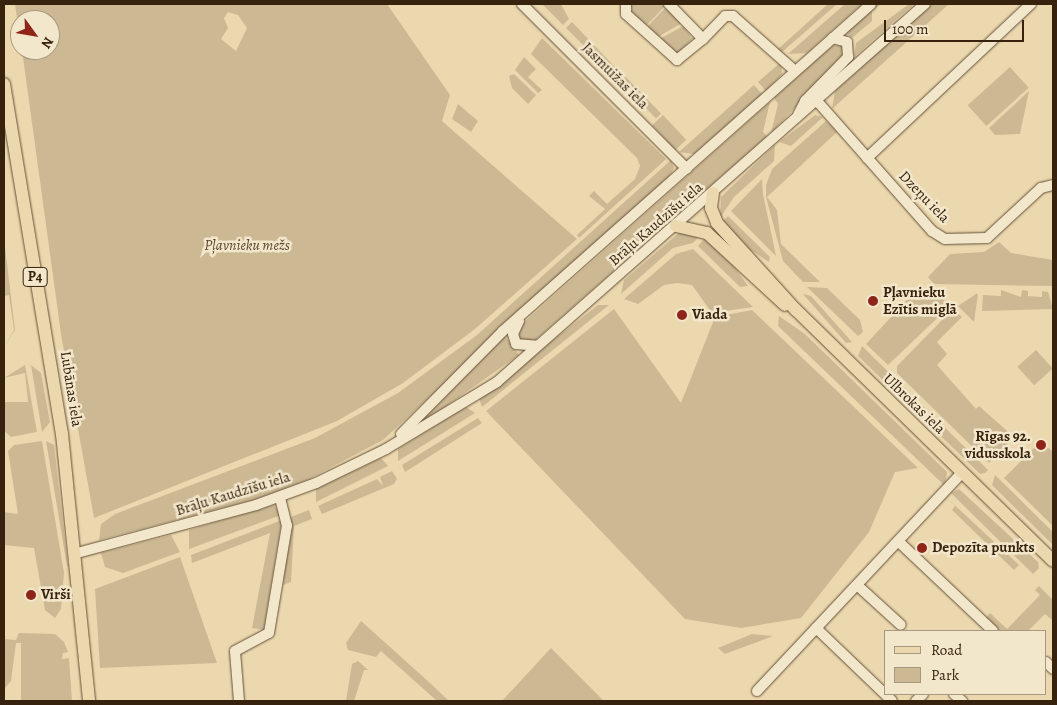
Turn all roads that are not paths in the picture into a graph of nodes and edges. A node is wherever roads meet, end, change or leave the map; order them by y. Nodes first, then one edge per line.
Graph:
1 (522, 4) edge
2 (626, 4) edge
3 (668, 4) edge
4 (871, 4) edge
5 (925, 4) edge
6 (1031, 4) edge
7 (833, 38) junction
8 (703, 39) junction
9 (795, 71) junction
10 (4, 84) edge
11 (817, 101) junction
12 (795, 120) junction
13 (866, 158) junction
14 (687, 168) junction
15 (1053, 185) edge
16 (713, 194) junction
17 (676, 226) junction
18 (796, 310) junction
19 (523, 316) junction
20 (538, 346) junction
21 (390, 445) junction
22 (962, 473) junction
23 (280, 497) junction
24 (899, 542) junction
25 (77, 553) junction
26 (1053, 562) edge
27 (857, 585) junction
28 (901, 625) dead end
29 (816, 628) junction
30 (992, 630) edge
31 (757, 691) dead end
32 (884, 693) edge
33 (89, 701) edge
34 (239, 701) edge

1 - 14 street, Jasmuižas iela
2 - 8 street
3 - 8 street
4 - 7 street, Brāļu Kaudzīšu iela
5 - 11 street, Brāļu Kaudzīšu iela
6 - 13 street
7 - 9 street, Brāļu Kaudzīšu iela
7 - 12 street
8 - 9 street
9 - 14 street, Brāļu Kaudzīšu iela
10 - 25 main road, Lubānas iela / P4
11 - 12 street, Brāļu Kaudzīšu iela
11 - 13 street, Dzeņu iela
12 - 16 street, Brāļu Kaudzīšu iela
13 - 15 street, Dzeņu iela
14 - 19 street, Brāļu Kaudzīšu iela
16 - 17 street, Brāļu Kaudzīšu iela
16 - 18 main road, Ulbrokas iela
17 - 18 main road, Ulbrokas iela
17 - 20 street, Brāļu Kaudzīšu iela
18 - 22 main road, Ulbrokas iela
19 - 20 street
19 - 21 street, Brāļu Kaudzīšu iela
20 - 21 street, Brāļu Kaudzīšu iela
21 - 23 street, Brāļu Kaudzīšu iela
22 - 24 street
22 - 26 main road, Ulbrokas iela
23 - 25 street, Brāļu Kaudzīšu iela
23 - 34 street
24 - 27 street
24 - 30 street
25 - 33 main road, Lubānas iela / P4
27 - 28 street
27 - 29 street
29 - 31 street
29 - 32 street

